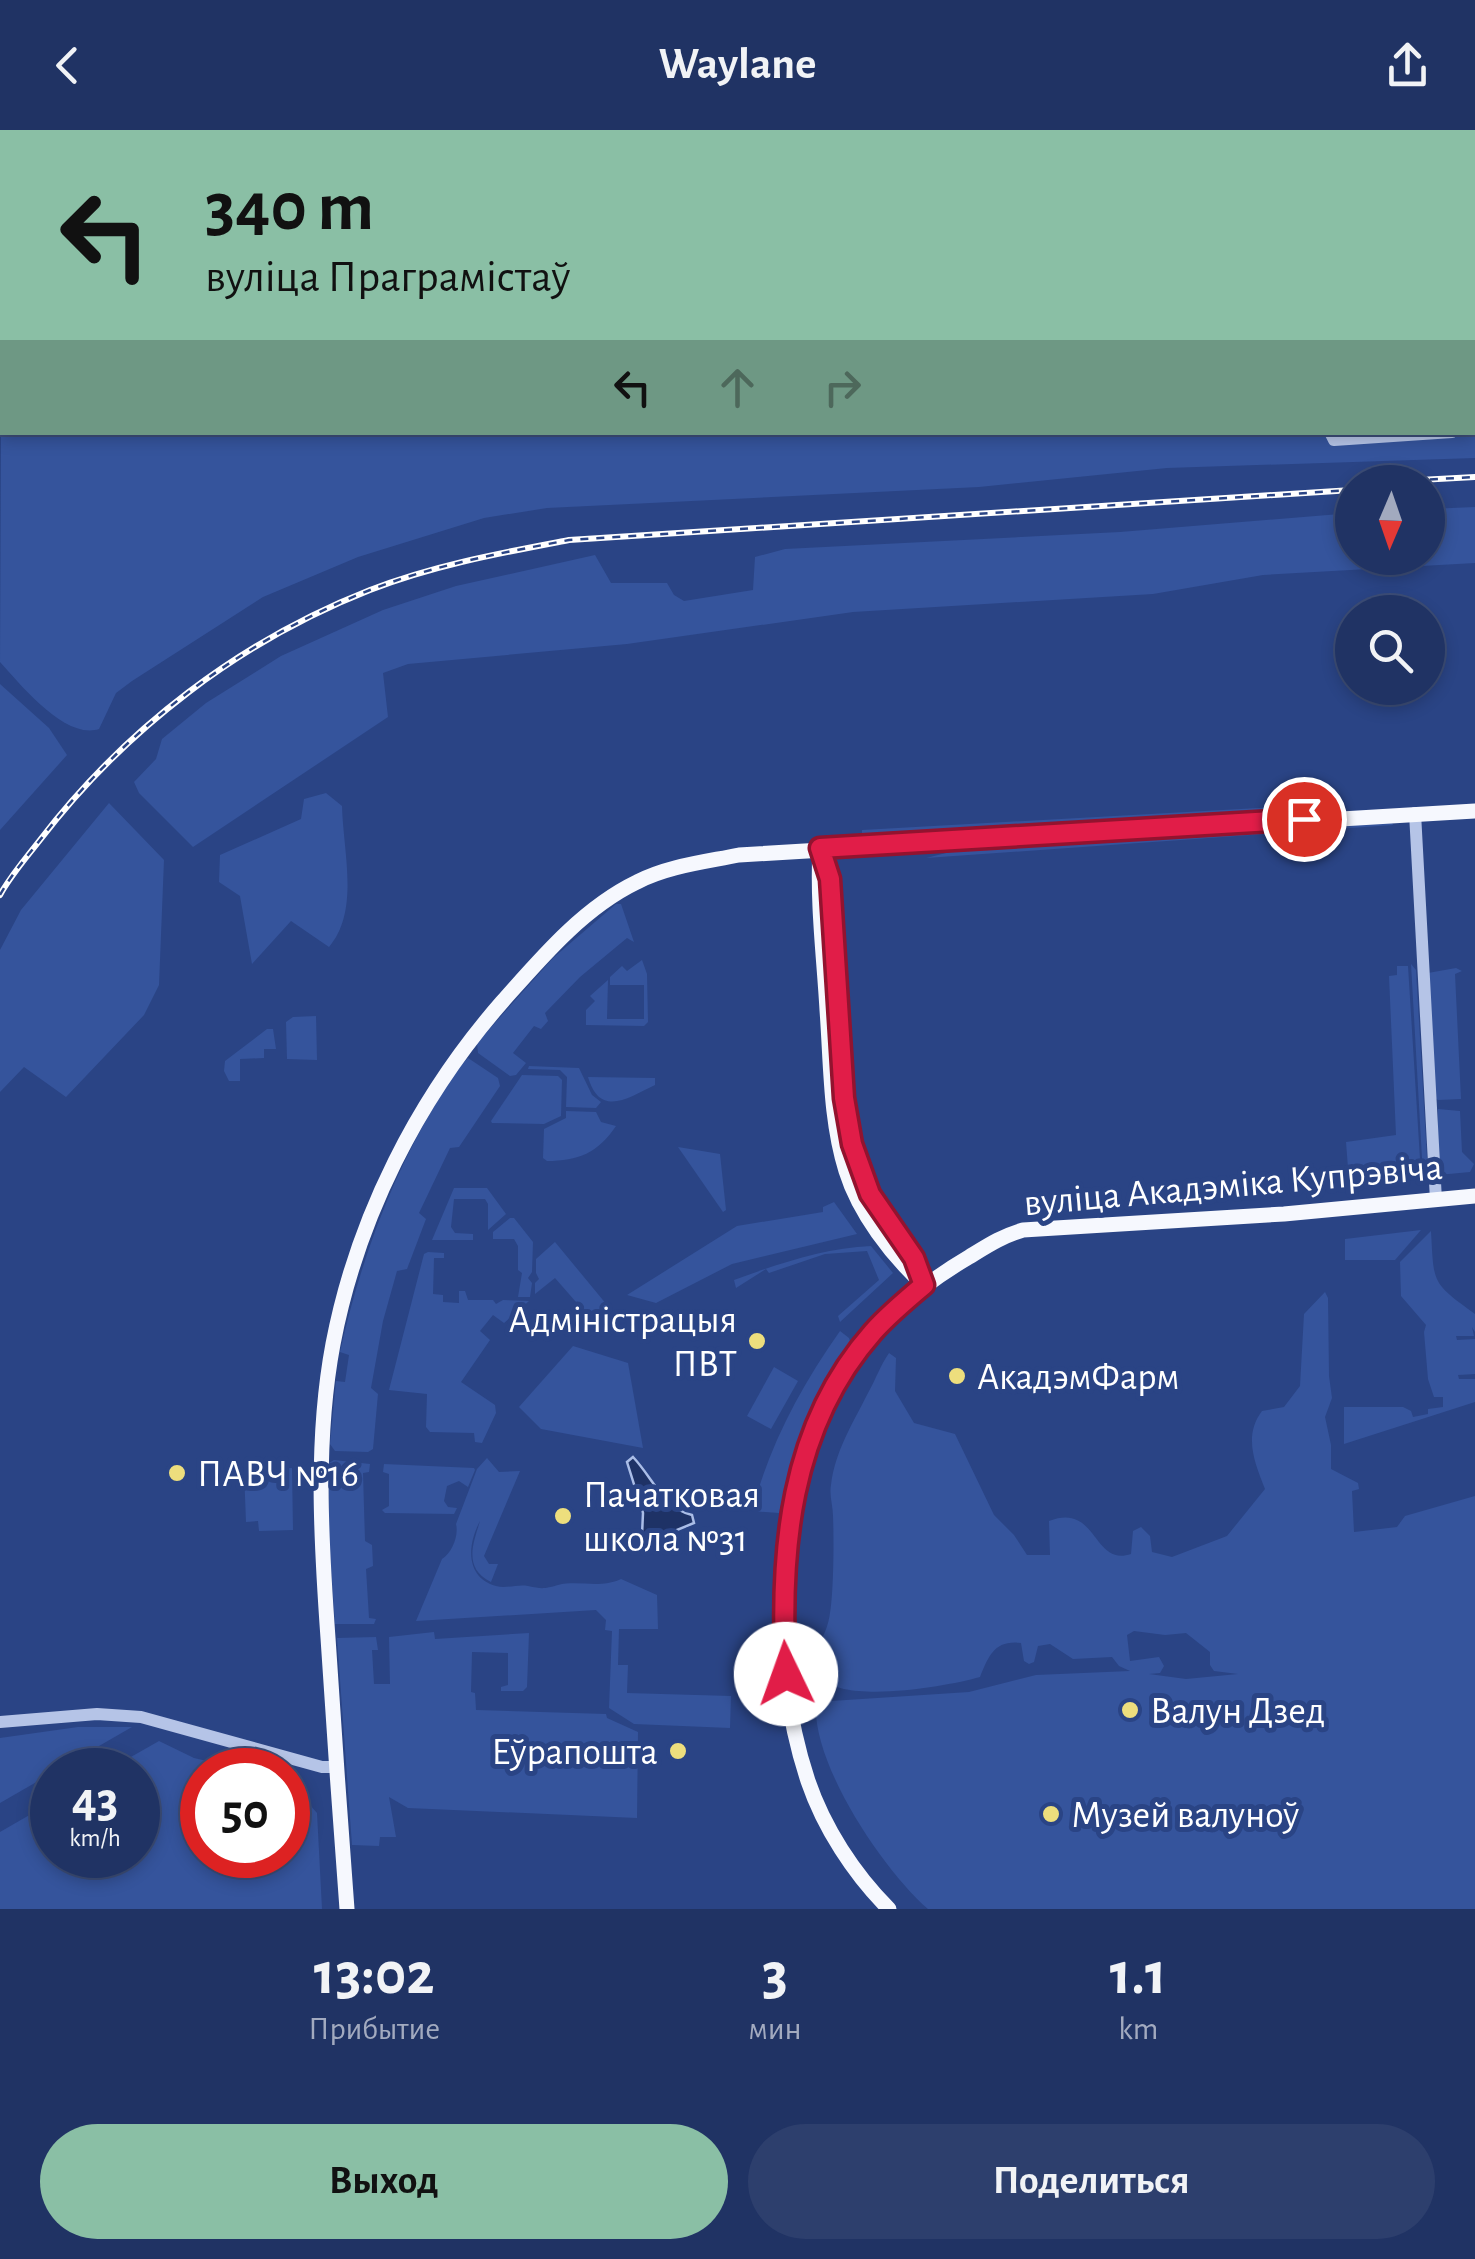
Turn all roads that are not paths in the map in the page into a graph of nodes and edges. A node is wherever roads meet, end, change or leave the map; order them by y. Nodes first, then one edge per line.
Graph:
1 (1362, 435) edge
2 (1332, 436) edge
3 (1475, 810) edge
4 (1415, 813) junction
5 (820, 848) junction
6 (1475, 1196) edge
7 (1436, 1200) junction
8 (924, 1285) junction
9 (0, 1722) edge
10 (335, 1768) junction
11 (347, 1909) edge
12 (889, 1909) edge

1 - 2 street
3 - 4 main road
4 - 5 main road
4 - 7 street
5 - 8 main road
5 - 10 main road
6 - 7 main road, вуліца Акадэміка Купрэвіча
7 - 8 main road, вуліца Акадэміка Купрэвіча
8 - 12 main road, вуліца Акадэміка Купрэвіча
9 - 10 street
10 - 11 main road

